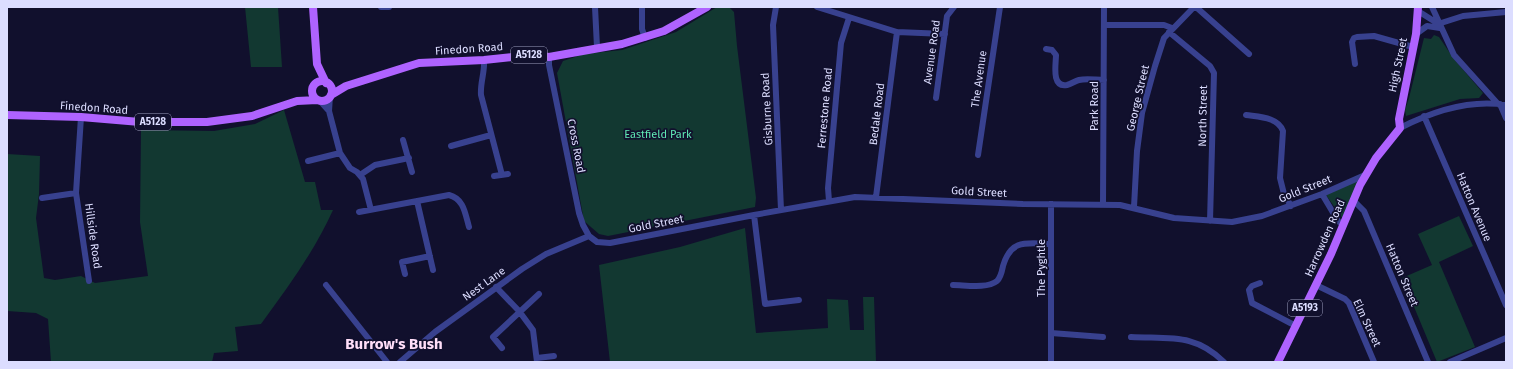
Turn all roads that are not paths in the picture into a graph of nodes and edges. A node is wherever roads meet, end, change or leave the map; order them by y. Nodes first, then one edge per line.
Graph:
1 (314, 7) edge
2 (381, 7) edge
3 (389, 7) edge
4 (595, 7) edge
5 (642, 7) edge
6 (707, 7) edge
7 (776, 7) edge
8 (817, 7) edge
9 (1000, 7) edge
10 (1104, 7) edge
11 (1195, 7) edge
12 (1432, 7) edge
13 (952, 8) edge
14 (1418, 9) edge
15 (1506, 12) edge
16 (849, 18) junction
17 (1104, 25) junction
18 (1439, 26) junction
19 (1171, 30) junction
20 (897, 32) junction
21 (945, 34) junction
22 (1416, 34) junction
23 (645, 38) junction
24 (597, 47) junction
25 (1413, 47) junction
26 (1046, 49) dead end
27 (1249, 54) dead end
28 (549, 57) junction
29 (484, 60) junction
30 (317, 64) junction
31 (1355, 64) dead end
32 (1104, 80) junction
33 (327, 83) junction
34 (346, 86) junction
35 (313, 87) junction
36 (1483, 89) junction
37 (330, 96) junction
38 (936, 98) dead end
39 (297, 101) junction
40 (318, 101) junction
41 (1482, 104) junction
42 (1501, 104) edge
43 (329, 111) junction
44 (7, 115) edge
45 (1246, 115) dead end
46 (1424, 116) junction
47 (81, 117) junction
48 (1506, 118) edge
49 (1400, 128) junction
50 (490, 135) junction
51 (403, 140) dead end
52 (451, 146) dead end
53 (340, 153) junction
54 (978, 155) dead end
55 (408, 158) junction
56 (308, 161) dead end
57 (412, 172) dead end
58 (360, 175) junction
59 (1365, 175) junction
60 (494, 176) dead end
61 (76, 193) junction
62 (1322, 194) junction
63 (876, 197) junction
64 (42, 198) dead end
65 (417, 200) junction
66 (1353, 200) junction
67 (829, 201) junction
68 (1051, 204) junction
69 (1103, 204) junction
70 (1291, 206) junction
71 (1134, 207) junction
72 (371, 210) junction
73 (781, 210) junction
74 (359, 212) dead end
75 (754, 215) junction
76 (1210, 221) junction
77 (1343, 224) junction
78 (469, 227) dead end
79 (589, 236) junction
80 (1050, 244) junction
81 (430, 256) junction
82 (433, 270) dead end
83 (405, 274) dead end
84 (90, 281) dead end
85 (1260, 283) dead end
86 (326, 285) dead end
87 (954, 285) dead end
88 (1316, 285) junction
89 (496, 287) junction
90 (539, 294) dead end
91 (799, 300) dead end
92 (1506, 305) edge
93 (519, 311) junction
94 (1296, 326) junction
95 (1051, 333) junction
96 (1102, 337) dead end
97 (1131, 337) dead end
98 (1506, 338) edge
99 (502, 348) dead end
100 (554, 356) dead end
101 (537, 360) edge
102 (1281, 361) edge
103 (387, 362) edge
104 (400, 362) edge
105 (1050, 362) edge
106 (1224, 362) edge
107 (1374, 362) edge
108 (1428, 362) edge
109 (1450, 362) edge

1 - 30 main road
2 - 3 street
4 - 24 street
5 - 23 street
6 - 23 main road, Finedon Road / A5128
7 - 73 street, Gisburne Road
8 - 16 street
9 - 54 street, The Avenue
10 - 17 street, Park Road
11 - 19 street, George Street
11 - 27 street
12 - 18 street
13 - 21 street, Avenue Road
14 - 18 street
14 - 22 main road, High Street
15 - 18 street
16 - 20 street
16 - 67 street, Ferrestone Road
17 - 19 street
17 - 32 street, Park Road
18 - 22 street
18 - 36 street
19 - 71 street, George Street
19 - 76 street, North Street
20 - 21 street
20 - 63 street, Bedale Road
21 - 38 street, Avenue Road
22 - 25 main road, High Street
23 - 24 main road, Finedon Road / A5128
24 - 28 main road, Finedon Road / A5128
25 - 31 street
25 - 49 main road, High Street
26 - 32 street
28 - 29 main road, Finedon Road / A5128
28 - 79 street, Cross Road
29 - 34 main road, Finedon Road / A5128
29 - 50 street
30 - 33 main road
30 - 35 main road
32 - 69 street, Park Road
33 - 34 main road, Finedon Road / A5128
33 - 35 main road
33 - 37 main road
34 - 37 main road, Finedon Road / A5128
35 - 39 main road, Finedon Road / A5128
35 - 40 main road
36 - 41 street
36 - 42 street
37 - 40 main road
37 - 43 street
39 - 40 main road, Finedon Road / A5128
39 - 47 main road, Finedon Road / A5128
40 - 43 street
41 - 42 street
41 - 46 street
42 - 48 street
43 - 53 street
44 - 47 main road, Finedon Road / A5128
45 - 70 street
46 - 49 street
46 - 92 street, Hatton Avenue
47 - 61 street, Hillside Road
49 - 59 main road, Harrowden Road / A5193
50 - 52 street
50 - 60 street
51 - 55 street
53 - 56 street
53 - 58 street
55 - 57 street
55 - 58 street
58 - 72 street
59 - 62 street, Gold Street
59 - 66 main road, Harrowden Road / A5193
61 - 64 street, Hillside Road
61 - 84 street, Hillside Road
62 - 70 street, Gold Street
62 - 77 street
63 - 67 street, Gold Street
63 - 68 street, Gold Street
65 - 72 street
65 - 78 street
65 - 81 street
66 - 77 main road, Harrowden Road / A5193
66 - 108 street, Hatton Street
67 - 73 street, Gold Street
68 - 69 street, Gold Street
68 - 80 street, The Pyghtle
69 - 71 street, Gold Street
70 - 76 street, Gold Street
71 - 76 street, Gold Street
72 - 74 street
73 - 75 street, Gold Street
75 - 79 street, Gold Street
75 - 91 street
77 - 88 main road, Harrowden Road / A5193
79 - 89 street, Nest Lane
80 - 87 street
80 - 95 street, The Pyghtle
81 - 82 street
81 - 83 street
85 - 94 street
86 - 103 street
88 - 94 main road, Harrowden Road / A5193
88 - 107 street, Elm Street
89 - 93 street
89 - 104 street, Nest Lane
90 - 93 street
93 - 99 street
93 - 101 street
94 - 102 main road, Harrowden Road / A5193
95 - 96 street
95 - 105 street, The Pyghtle
97 - 106 street
98 - 109 street
100 - 101 street

